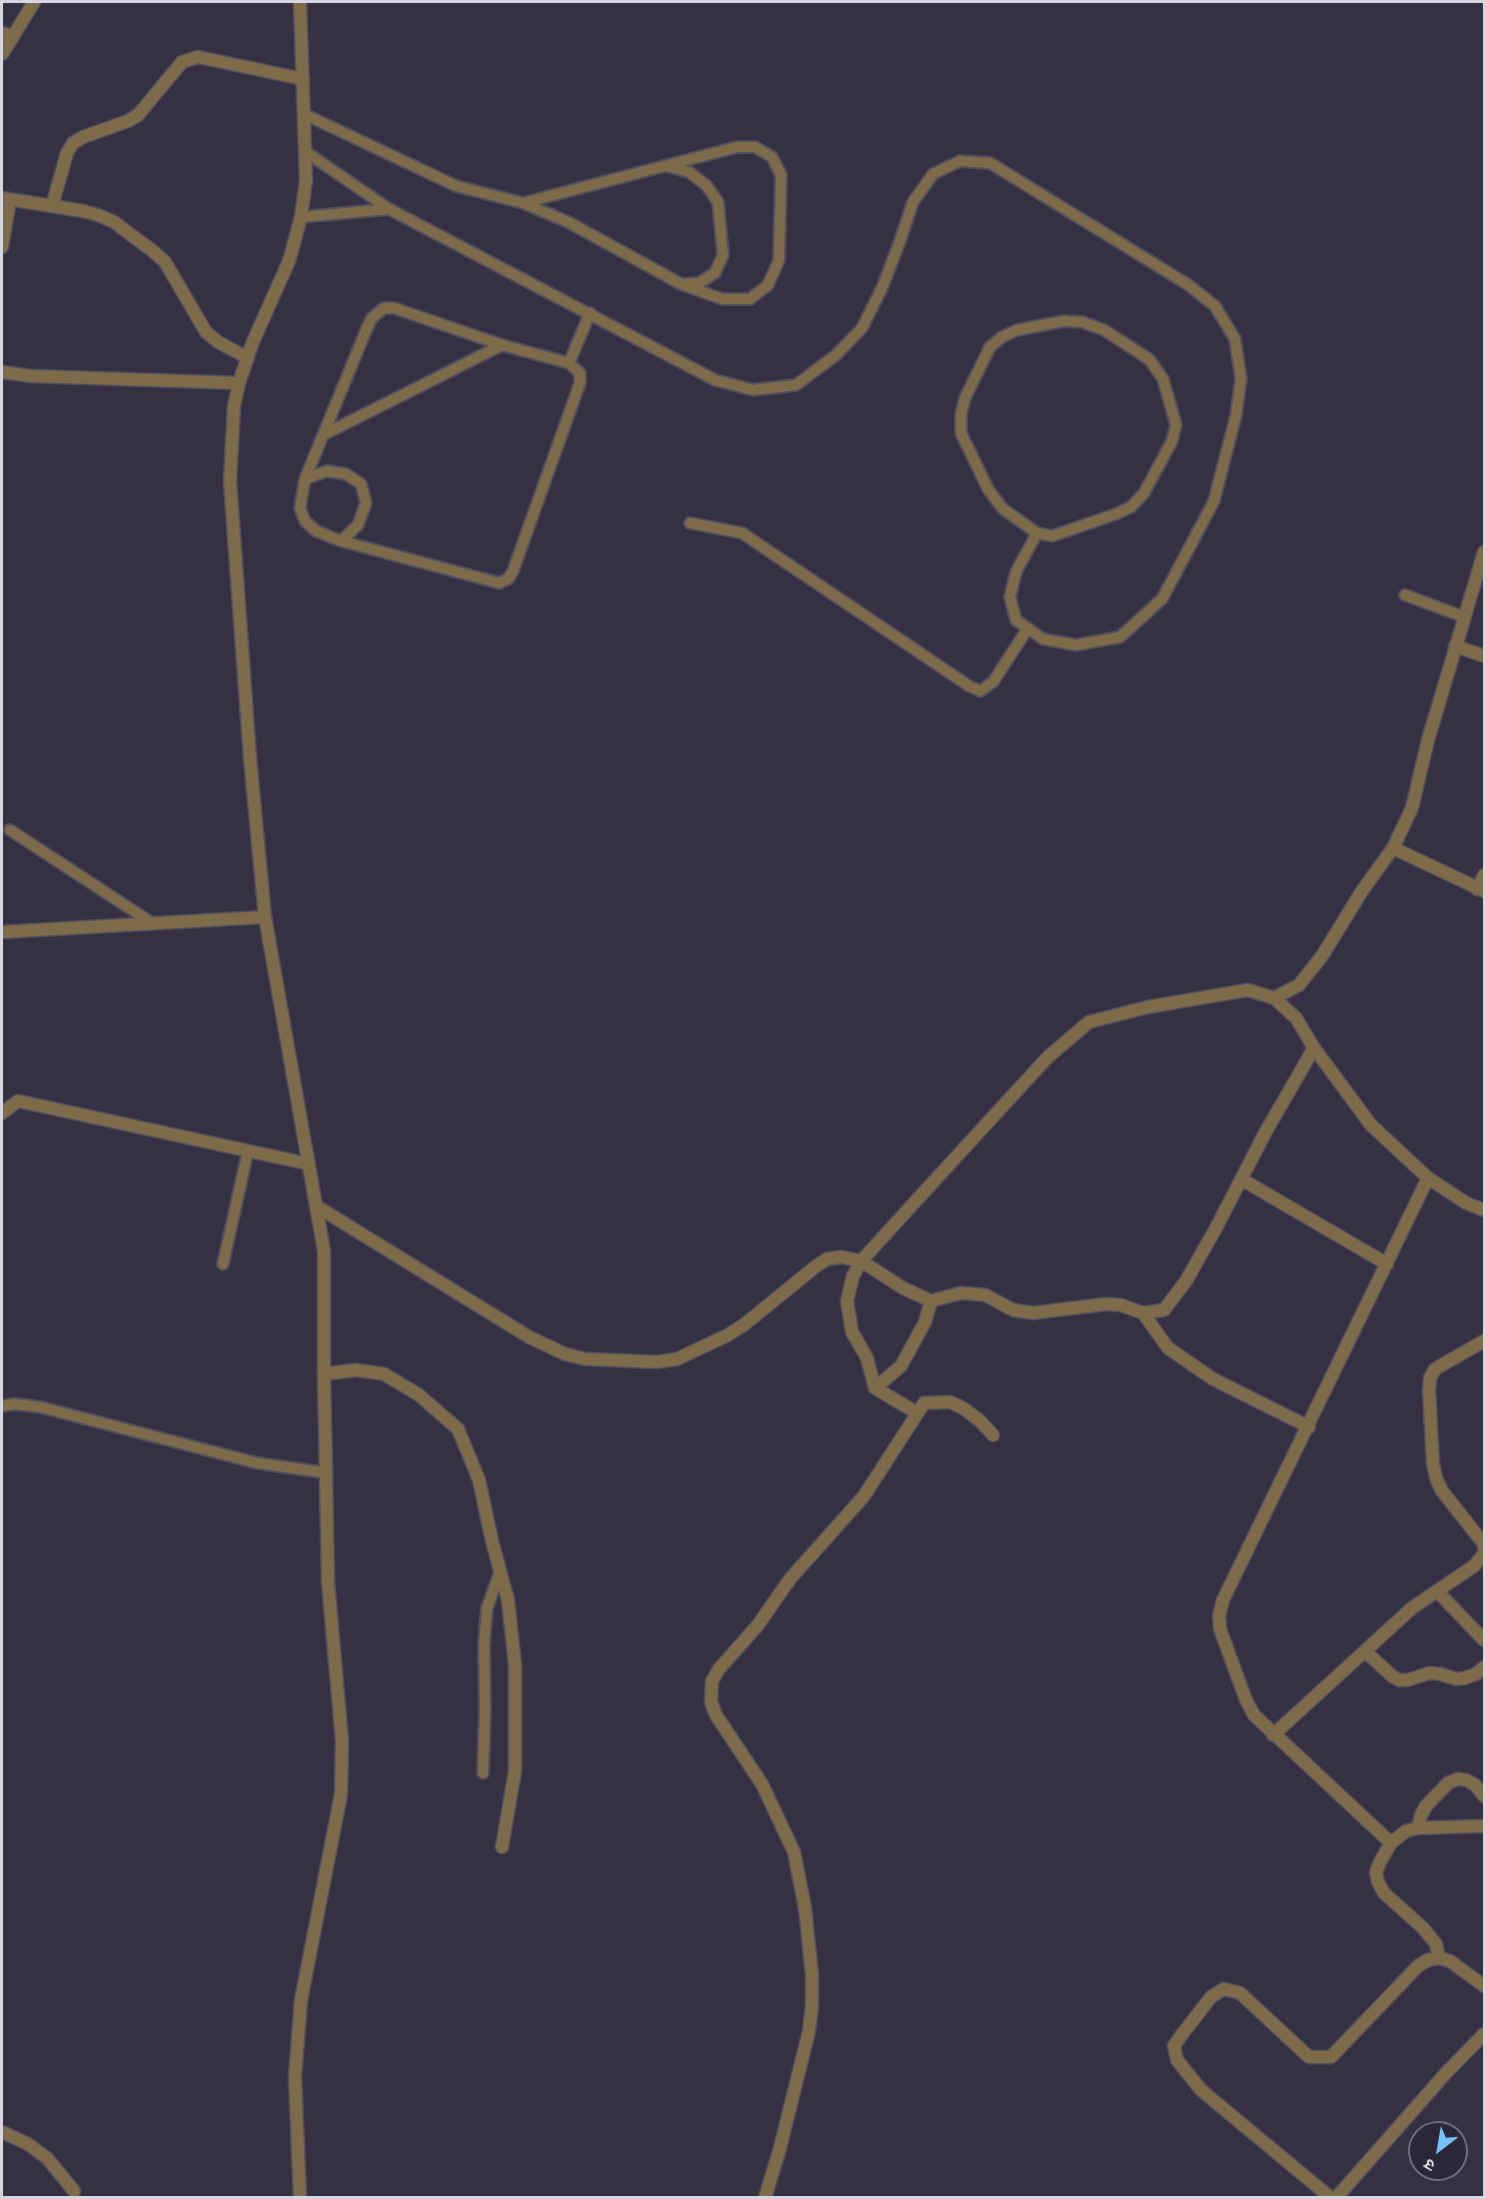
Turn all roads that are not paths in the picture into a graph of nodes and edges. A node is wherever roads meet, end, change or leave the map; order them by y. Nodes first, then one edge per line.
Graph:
1 (34, 2) edge
2 (300, 2) edge
3 (7, 35) edge
4 (2, 54) edge
5 (303, 79) junction
6 (304, 114) junction
7 (306, 152) junction
8 (666, 166) junction
9 (6, 199) edge
10 (523, 203) junction
11 (52, 206) junction
12 (389, 209) junction
13 (302, 217) junction
14 (2, 247) edge
15 (681, 284) junction
16 (590, 313) junction
17 (502, 345) junction
18 (248, 358) junction
19 (569, 363) junction
20 (2, 372) edge
21 (239, 383) junction
22 (323, 435) junction
23 (305, 479) junction
24 (690, 523) dead end
25 (1037, 533) junction
26 (341, 541) junction
27 (1485, 552) edge
28 (1405, 595) dead end
29 (1464, 617) junction
30 (1028, 628) junction
31 (1455, 646) junction
32 (1485, 656) edge
33 (10, 830) dead end
34 (1393, 848) junction
35 (1485, 875) edge
36 (1481, 890) edge
37 (264, 917) junction
38 (152, 923) junction
39 (2, 932) edge
40 (1274, 998) junction
41 (1314, 1048) junction
42 (2, 1113) edge
43 (248, 1151) junction
44 (309, 1164) junction
45 (1428, 1178) junction
46 (1241, 1179) junction
47 (316, 1206) junction
48 (1485, 1210) edge
49 (861, 1261) junction
50 (223, 1264) dead end
51 (1387, 1264) junction
52 (931, 1301) junction
53 (1143, 1313) junction
54 (1485, 1341) edge
55 (324, 1374) junction
56 (875, 1388) junction
57 (2, 1406) edge
58 (917, 1413) junction
59 (1309, 1427) junction
60 (993, 1435) dead end
61 (327, 1473) junction
62 (1485, 1548) edge
63 (1485, 1554) edge
64 (500, 1572) junction
65 (1437, 1591) junction
66 (1485, 1640) edge
67 (1365, 1651) junction
68 (1485, 1666) edge
69 (1274, 1735) junction
70 (483, 1773) dead end
71 (1485, 1796) edge
72 (1485, 1826) edge
73 (1418, 1828) junction
74 (1391, 1843) junction
75 (502, 1847) dead end
76 (1439, 1958) junction
77 (1485, 1986) edge
78 (1485, 2034) edge
79 (2, 2132) edge
80 (74, 2191) dead end
81 (300, 2198) edge
82 (765, 2198) edge
83 (1331, 2198) edge
84 (1336, 2198) edge

1 - 3 street
2 - 5 street
3 - 4 street
5 - 6 street
5 - 11 street
6 - 7 street
6 - 10 lane
7 - 12 lane
7 - 13 street
8 - 10 lane
8 - 15 lane
8 - 15 lane
9 - 11 street
9 - 14 street
10 - 15 lane
11 - 18 street
12 - 13 lane
12 - 16 lane
13 - 18 street
16 - 19 lane
16 - 30 lane
17 - 19 lane
17 - 22 lane
17 - 22 lane
18 - 21 street
19 - 26 lane
20 - 21 street
21 - 37 street
22 - 23 lane
23 - 26 lane
23 - 26 lane
24 - 30 lane
25 - 25 lane
25 - 30 lane
27 - 29 street
28 - 29 lane
29 - 31 street
31 - 32 street
31 - 34 street
33 - 38 lane
34 - 36 street
34 - 40 street
35 - 36 street
37 - 38 street
37 - 44 street
38 - 39 street
40 - 41 street
40 - 49 street
41 - 45 street
41 - 46 street
42 - 43 street
43 - 44 street
43 - 50 lane
44 - 47 street
45 - 48 street
45 - 51 street
46 - 51 street
46 - 53 street
47 - 49 street
47 - 55 street
49 - 52 street
49 - 56 street
51 - 59 street
52 - 53 street
52 - 56 street
53 - 59 street
54 - 62 street
55 - 61 street
55 - 64 street
56 - 58 street
57 - 61 lane
58 - 60 street
58 - 82 street
59 - 69 street
61 - 81 street
63 - 65 street
64 - 70 lane
64 - 75 street
65 - 66 street
65 - 67 street
67 - 68 street
67 - 69 street
69 - 74 street
71 - 73 street
72 - 73 street
73 - 74 street
74 - 76 street
76 - 77 street
76 - 83 street
78 - 84 street
79 - 80 street

